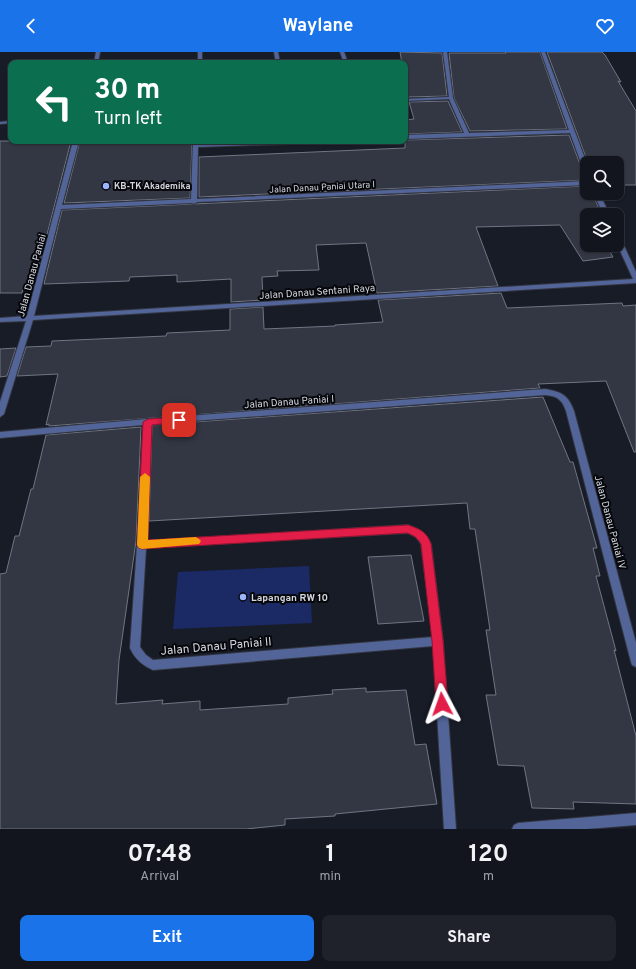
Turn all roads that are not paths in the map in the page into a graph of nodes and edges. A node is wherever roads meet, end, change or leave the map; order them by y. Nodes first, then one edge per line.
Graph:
1 (445, 52) edge
2 (543, 52) edge
3 (451, 98) junction
4 (408, 100) edge
5 (571, 132) junction
6 (467, 135) junction
7 (408, 137) edge
8 (75, 144) edge
9 (196, 144) edge
10 (581, 156) edge
11 (580, 182) edge
12 (194, 202) junction
13 (59, 207) junction
14 (624, 252) edge
15 (636, 280) edge
16 (30, 318) junction
17 (0, 320) edge
18 (570, 411) joint
19 (0, 414) edge
20 (148, 422) junction
21 (0, 435) edge
22 (142, 545) junction
23 (438, 641) junction
24 (636, 662) edge
25 (636, 819) edge
26 (450, 829) edge
27 (518, 829) edge

1 - 3 street
2 - 5 street
3 - 4 street
3 - 6 street
5 - 6 street
5 - 10 street
6 - 7 street
8 - 13 street, Jalan Danau Paniai
9 - 12 street
11 - 12 street, Jalan Danau Paniai Utara I
12 - 13 street, Jalan Danau Paniai Utara I
13 - 16 street, Jalan Danau Paniai
14 - 15 street
15 - 16 street, Jalan Danau Sentani Raya
16 - 17 street, Jalan Danau Sentani Raya
16 - 19 street, Jalan Danau Paniai
18 - 20 street, Jalan Danau Paniai I
18 - 24 street, Jalan Danau Paniai IV
20 - 21 street, Jalan Danau Paniai I
20 - 22 street, Jalan Danau Paniai II
22 - 23 street
22 - 23 street, Jalan Danau Paniai II
23 - 26 street
25 - 27 street

